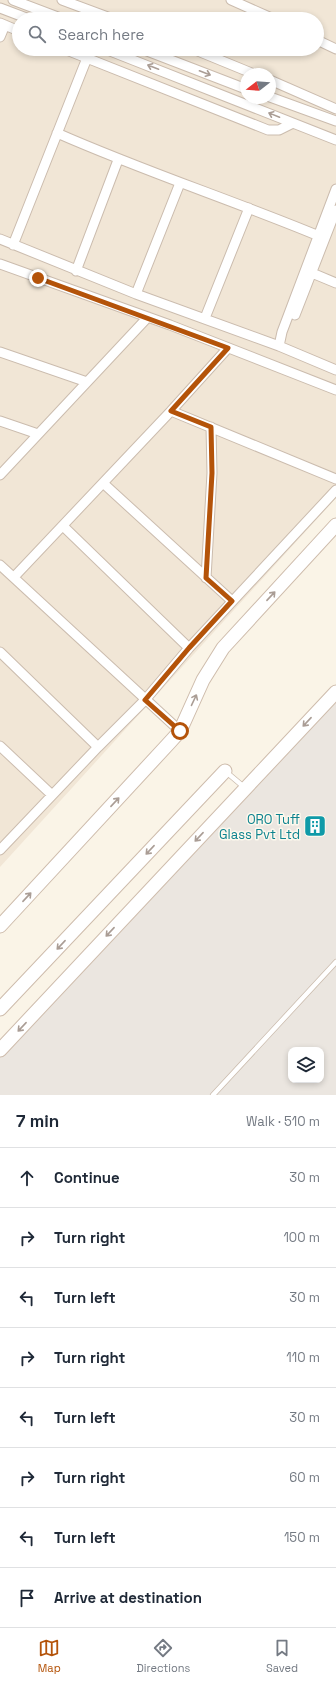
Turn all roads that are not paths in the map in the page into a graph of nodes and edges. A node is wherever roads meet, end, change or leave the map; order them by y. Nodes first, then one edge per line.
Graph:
1 (13, 0) edge
2 (62, 0) edge
3 (231, 0) edge
4 (0, 8) edge
5 (45, 12) edge
6 (94, 12) edge
7 (258, 12) edge
8 (12, 13) edge
9 (2, 24) edge
10 (12, 28) edge
11 (0, 37) edge
12 (324, 43) edge
13 (336, 49) edge
14 (82, 56) edge
15 (123, 56) edge
16 (160, 56) edge
17 (210, 56) edge
18 (87, 58) junction
19 (240, 68) edge
20 (276, 83) edge
21 (240, 87) edge
22 (276, 99) edge
23 (336, 108) edge
24 (336, 121) edge
25 (292, 123) junction
26 (57, 134) junction
27 (336, 140) edge
28 (118, 160) junction
29 (180, 183) junction
30 (336, 189) edge
31 (249, 208) junction
32 (336, 210) edge
33 (319, 236) junction
34 (0, 240) edge
35 (13, 245) junction
36 (0, 264) edge
37 (76, 270) junction
38 (312, 273) junction
39 (336, 283) edge
40 (136, 294) junction
41 (148, 317) junction
42 (205, 318) junction
43 (280, 343) junction
44 (228, 348) junction
45 (0, 352) edge
46 (336, 370) edge
47 (87, 382) junction
48 (336, 390) edge
49 (171, 411) junction
50 (0, 421) edge
51 (211, 427) junction
52 (38, 434) junction
53 (0, 475) edge
54 (336, 479) edge
55 (103, 484) junction
56 (336, 490) edge
57 (336, 525) edge
58 (62, 526) junction
59 (0, 565) edge
60 (14, 577) junction
61 (206, 578) junction
62 (232, 601) junction
63 (189, 648) junction
64 (0, 652) edge
65 (335, 694) edge
66 (145, 700) junction
67 (180, 731) junction
68 (0, 746) edge
69 (98, 747) junction
70 (225, 771) joint
71 (246, 788) junction
72 (52, 795) junction
73 (0, 849) edge
74 (0, 926) edge
75 (336, 962) edge
76 (0, 1009) edge
77 (0, 1050) edge
78 (212, 1095) edge

1 - 5 street
2 - 6 street
3 - 7 street
4 - 8 street
9 - 10 street
9 - 11 street
12 - 13 street
14 - 18 street
25 -> 15 street
16 -> 21 street
17 - 19 street
18 - 25 street
18 - 26 street
20 - 23 street
22 - 24 street
25 - 27 street
26 - 28 street
26 - 35 street
28 - 29 street
28 - 37 street
29 - 31 street
29 - 40 street
30 - 33 street
31 - 33 street
31 - 42 street
32 - 38 street
33 - 43 street
34 - 35 street
35 - 37 street
36 - 41 street
37 - 40 street
38 - 39 street
38 - 43 street
40 - 42 street
41 - 44 street
41 - 47 street
42 - 43 street
43 - 46 street
44 - 48 street
44 - 49 street
45 - 47 street
47 - 52 street
49 - 51 street
49 - 55 street
50 - 52 street
51 - 54 street
51 - 61 street
52 - 53 street
55 - 58 street
55 - 61 street
56 - 62 street
67 -> 57 main road
58 - 60 street
58 - 63 street
59 - 60 street
60 - 66 street
61 - 62 street
62 - 63 street
63 - 66 street
64 - 69 street
65 -> 71 main road
66 - 67 street
66 - 69 street
74 -> 67 main road
68 - 72 street
69 - 72 street
70 - 71 lane
70 -> 76 main road
71 -> 77 main road
72 - 73 street
75 - 78 lane

